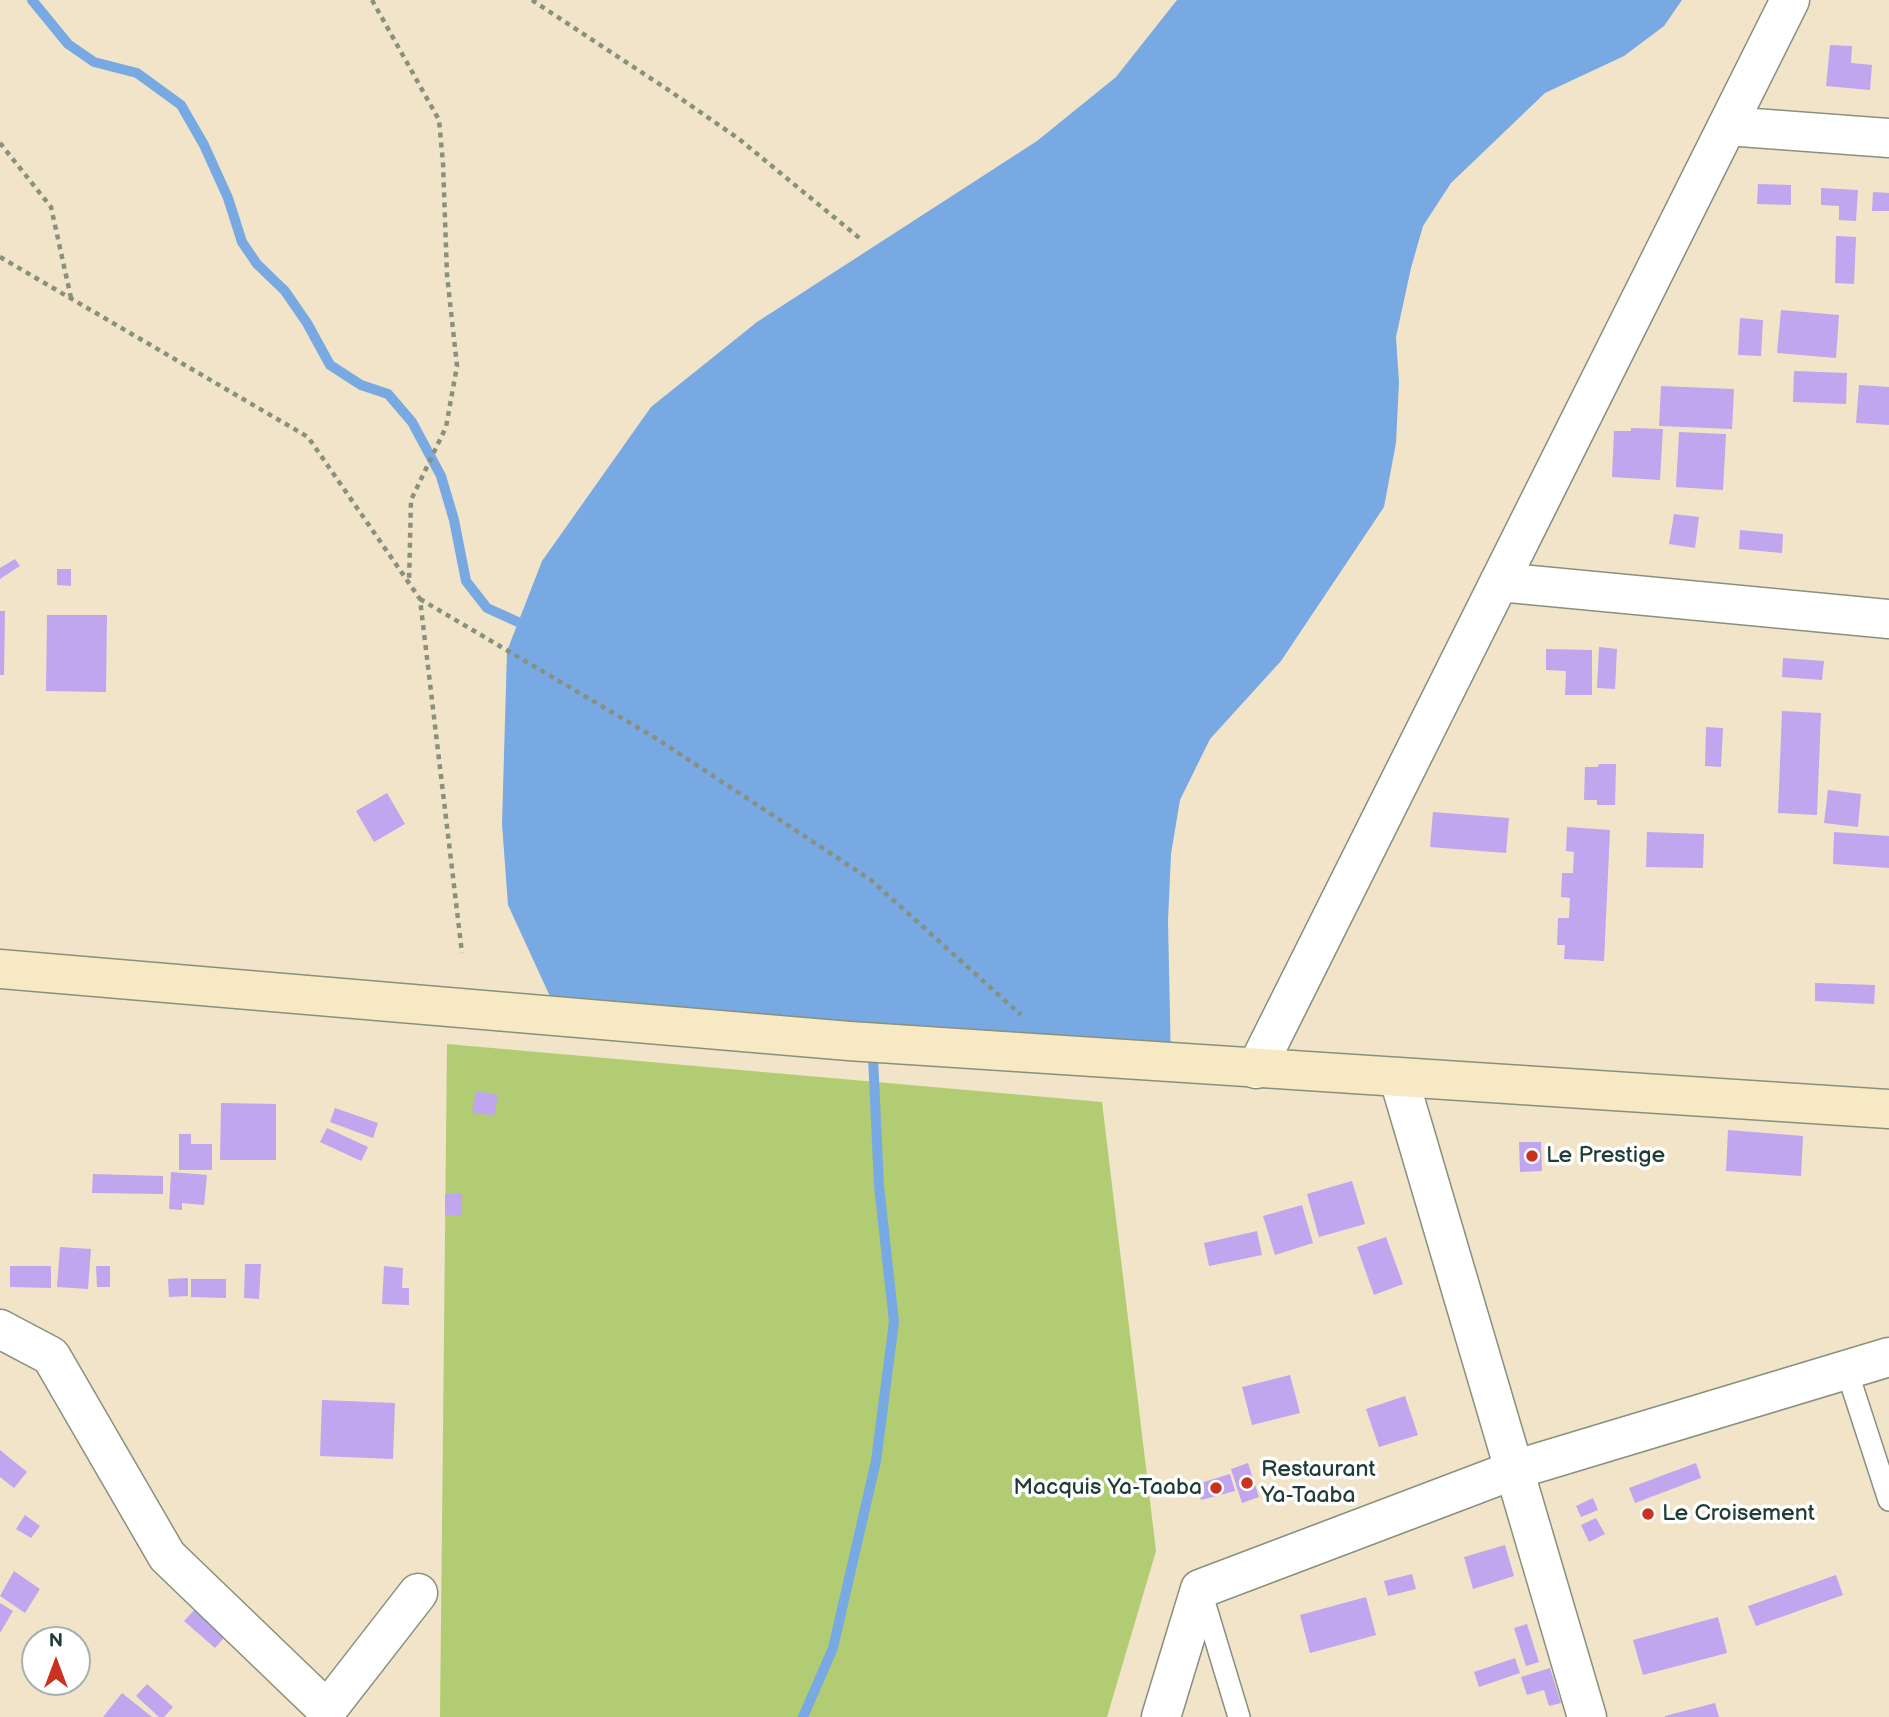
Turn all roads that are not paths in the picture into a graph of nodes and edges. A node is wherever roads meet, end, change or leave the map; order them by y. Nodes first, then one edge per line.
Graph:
1 (1790, 0) edge
2 (1727, 126) junction
3 (1889, 138) edge
4 (1499, 582) junction
5 (1889, 619) edge
6 (0, 969) edge
7 (1256, 1069) junction
8 (1399, 1079) junction
9 (1889, 1109) edge
10 (0, 1329) edge
11 (1889, 1357) edge
12 (1847, 1371) junction
13 (1514, 1470) junction
14 (1889, 1500) edge
15 (1200, 1589) junction
16 (418, 1593) dead end
17 (1161, 1717) edge
18 (1239, 1717) edge
19 (1587, 1717) edge

1 - 2 street
2 - 3 street
2 - 4 street
4 - 5 street
4 - 7 street
6 - 7 street
7 - 8 street
8 - 9 street
8 - 13 street
10 - 16 street
11 - 12 street
12 - 13 street
12 - 14 lane
13 - 15 street
13 - 19 street
15 - 17 street
15 - 18 lane

